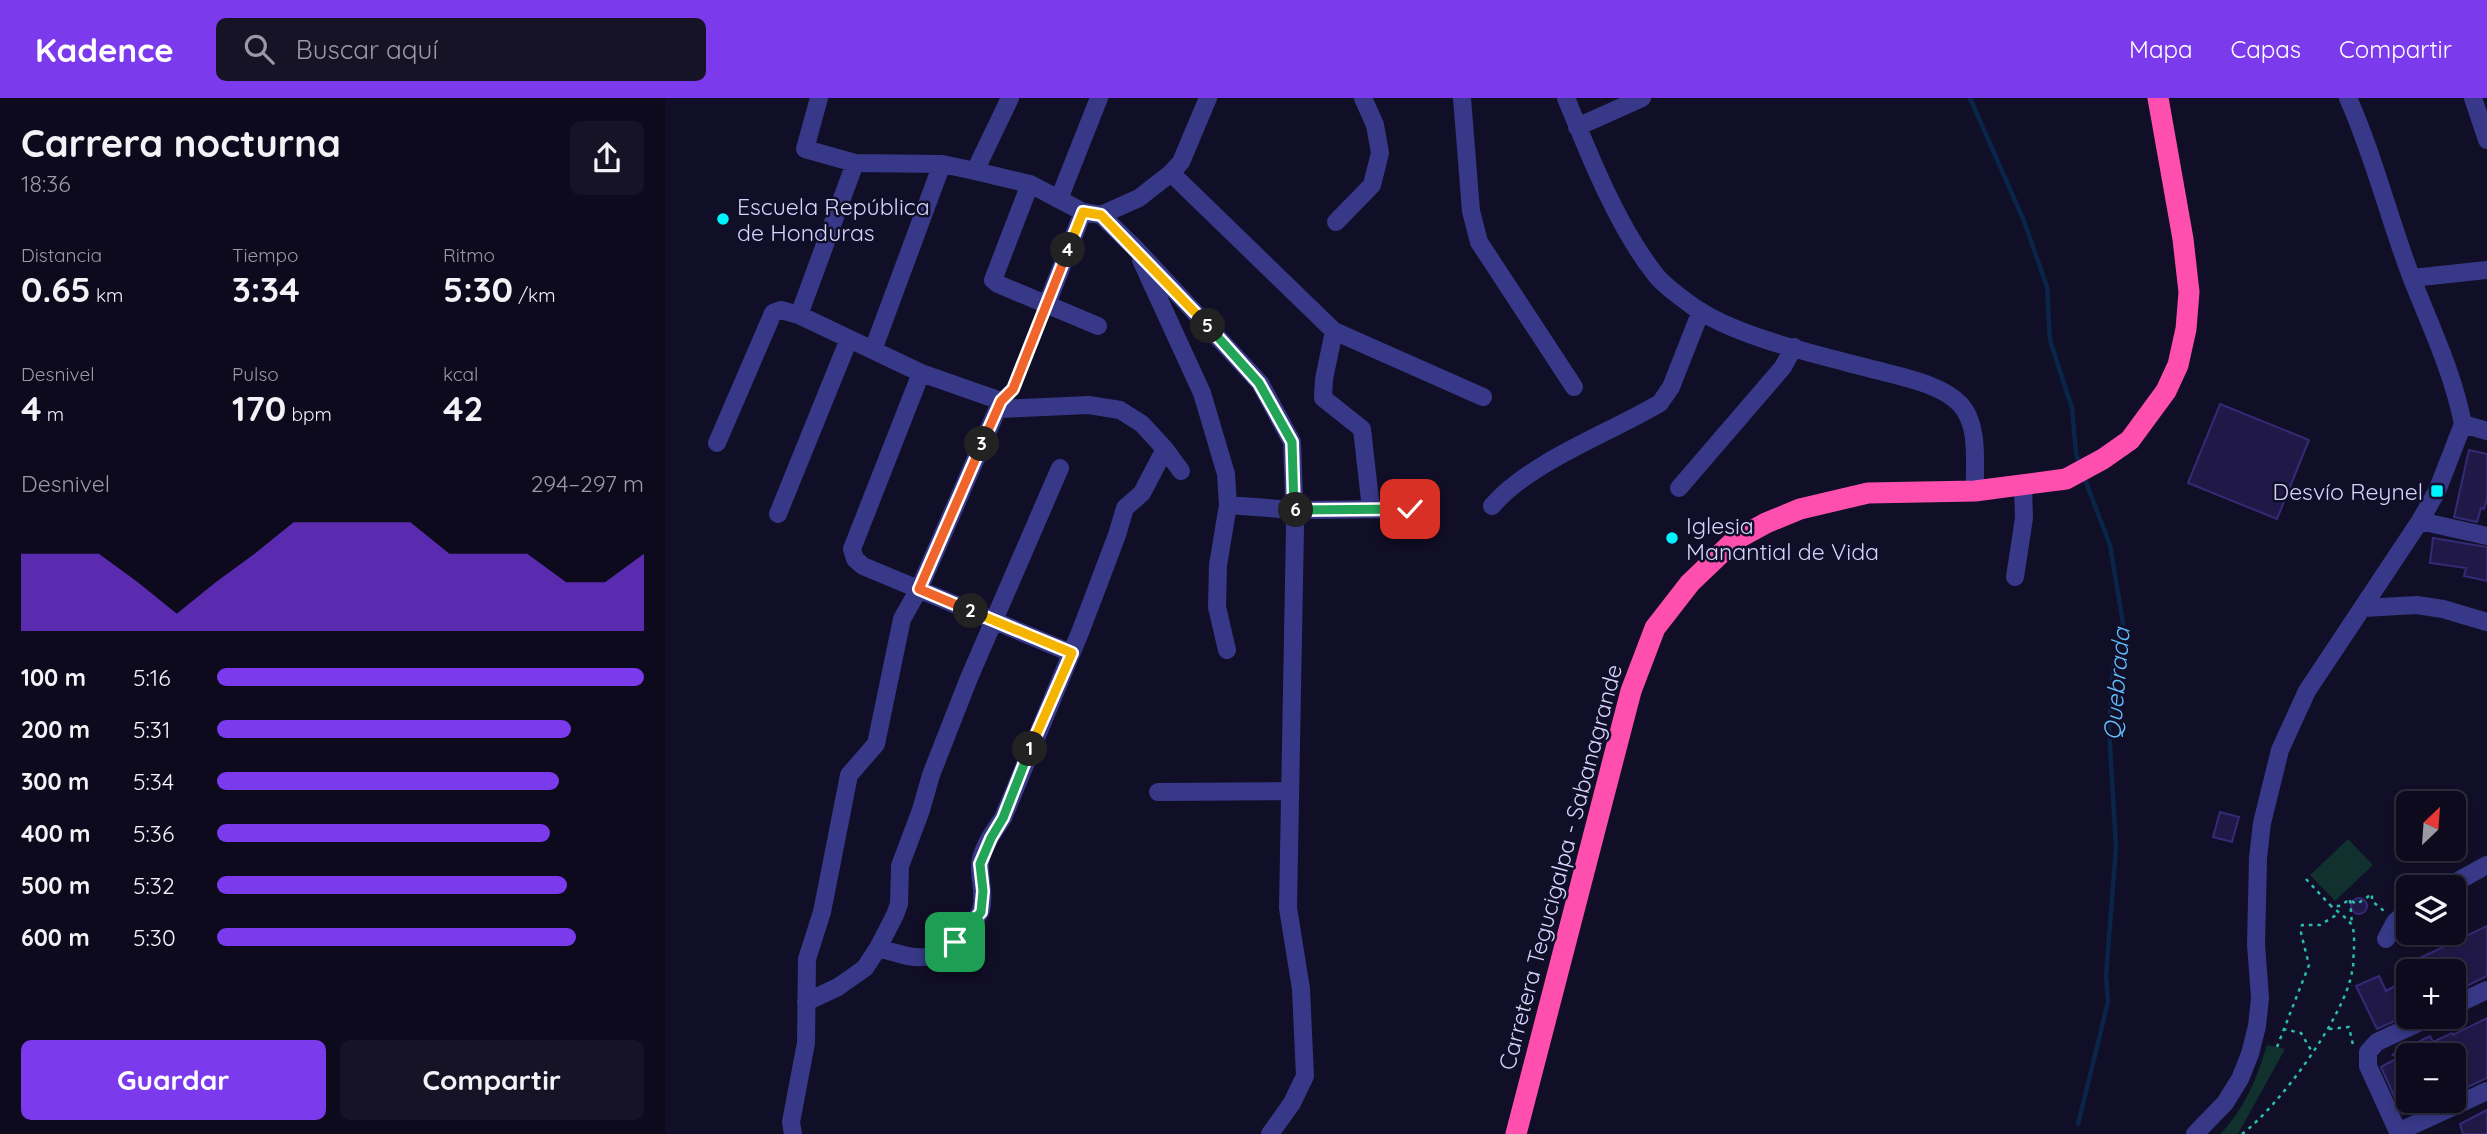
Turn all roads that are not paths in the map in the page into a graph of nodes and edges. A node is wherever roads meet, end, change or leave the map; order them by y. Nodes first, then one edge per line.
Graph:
1 (819, 98) edge
2 (1010, 98) edge
3 (1099, 98) edge
4 (1208, 98) edge
5 (1363, 98) edge
6 (1462, 98) edge
7 (1566, 98) edge
8 (1642, 98) edge
9 (2158, 98) edge
10 (2348, 98) edge
11 (2473, 98) edge
12 (1577, 127) junction
13 (2487, 140) edge
14 (855, 163) junction
15 (942, 164) junction
16 (975, 171) junction
17 (1171, 173) junction
18 (1030, 184) junction
19 (1059, 199) junction
20 (1083, 212) junction
21 (1101, 215) junction
22 (1336, 222) dead end
23 (1137, 250) junction
24 (2487, 270) edge
25 (2412, 278) junction
26 (1047, 304) junction
27 (1701, 311) junction
28 (799, 316) junction
29 (1098, 326) dead end
30 (1334, 331) junction
31 (849, 339) junction
32 (1794, 347) junction
33 (873, 350) junction
34 (921, 373) junction
35 (1574, 387) dead end
36 (1483, 397) dead end
37 (1000, 405) junction
38 (2463, 425) junction
39 (2487, 431) edge
40 (717, 443) dead end
41 (1165, 449) junction
42 (1060, 468) dead end
43 (1181, 471) dead end
44 (2023, 486) junction
45 (1679, 488) dead end
46 (1975, 491) junction
47 (1228, 505) junction
48 (1492, 506) dead end
49 (1371, 509) junction
50 (1410, 509) dead end
51 (1294, 510) junction
52 (778, 514) dead end
53 (2420, 521) junction
54 (2487, 536) edge
55 (2015, 577) dead end
56 (919, 589) junction
57 (2363, 608) junction
58 (993, 621) junction
59 (2487, 622) edge
60 (1227, 650) dead end
61 (1072, 653) junction
62 (1289, 791) junction
63 (1158, 792) dead end
64 (2487, 865) edge
65 (2466, 877) edge
66 (2396, 921) edge
67 (2386, 939) dead end
68 (878, 948) junction
69 (2487, 990) edge
70 (2466, 1000) edge
71 (806, 1003) junction
72 (2405, 1029) edge
73 (2487, 1091) edge
74 (2399, 1133) edge
75 (793, 1134) edge
76 (1270, 1134) edge
77 (1516, 1134) edge
78 (2195, 1134) edge

1 - 14 street
2 - 16 street
3 - 19 street
4 - 17 street
5 - 22 street
6 - 35 street
7 - 12 street
8 - 12 street
9 - 44 highway, Carretera Tegucigalpa - Sabanagrande
10 - 25 street
11 - 13 street
12 - 27 street
14 - 15 street
14 - 28 street
15 - 16 street
15 - 33 street
16 - 18 street
17 - 21 street
17 - 30 street
18 - 19 street
18 - 26 street
19 - 20 street
20 - 21 street
20 - 26 street
21 - 23 street
23 - 47 street
23 - 51 street
24 - 25 street
25 - 38 street
26 - 29 street
27 - 32 street
27 - 48 street
28 - 31 street
28 - 40 street
30 - 36 street
30 - 49 street
31 - 33 street
31 - 52 street
32 - 45 street
32 - 46 street
33 - 34 street
34 - 37 street
34 - 56 street
37 - 41 street
37 - 56 street
38 - 39 street
38 - 53 street
41 - 43 street
41 - 61 street
42 - 58 street
44 - 46 highway, Carretera Tegucigalpa - Sabanagrande
44 - 55 street
46 - 77 highway, Carretera Tegucigalpa - Sabanagrande
47 - 51 street
47 - 60 street
49 - 50 street
49 - 51 street
51 - 62 street
53 - 54 street
53 - 57 street
56 - 58 street
56 - 71 street
57 - 59 street
57 - 78 street
58 - 61 street
58 - 68 street
61 - 68 street
62 - 63 street
62 - 76 street
64 - 65 street
66 - 67 street
68 - 71 street
69 - 70 street
71 - 75 street
72 - 74 street
73 - 74 street

